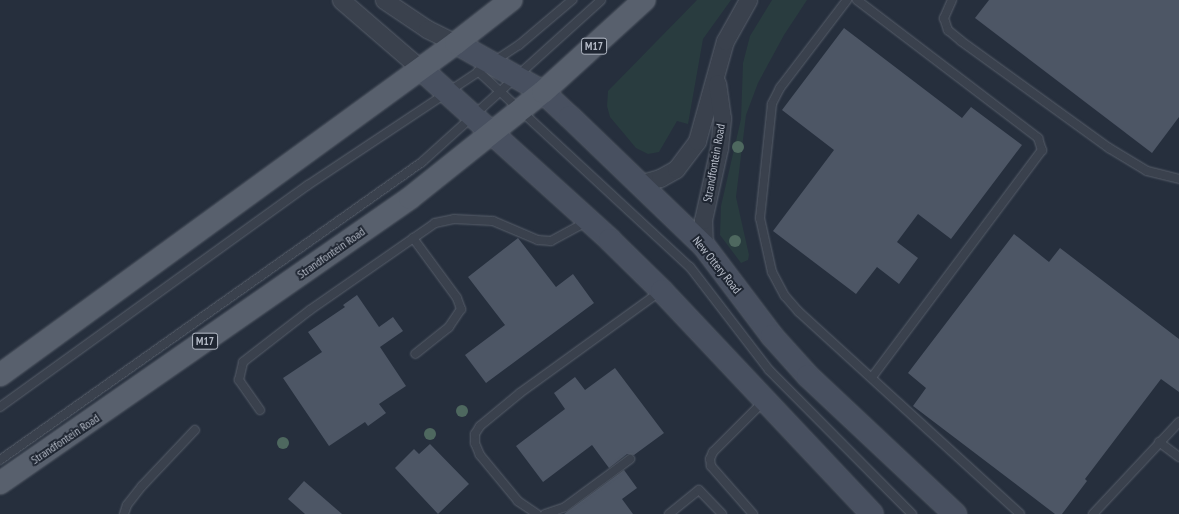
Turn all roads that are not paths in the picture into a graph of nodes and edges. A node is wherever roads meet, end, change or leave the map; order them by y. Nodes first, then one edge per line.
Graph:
1 (341, 0) edge
2 (384, 0) edge
3 (510, 0) edge
4 (572, 0) edge
5 (601, 0) edge
6 (644, 0) edge
7 (748, 0) edge
8 (847, 0) edge
9 (857, 0) edge
10 (952, 0) edge
11 (456, 44) junction
12 (485, 66) junction
13 (421, 69) junction
14 (517, 76) junction
15 (716, 79) junction
16 (501, 91) junction
17 (447, 92) junction
18 (544, 92) junction
19 (521, 110) junction
20 (473, 116) junction
21 (492, 132) junction
22 (1179, 179) edge
23 (639, 184) junction
24 (588, 221) junction
25 (413, 238) junction
26 (704, 246) junction
27 (662, 291) junction
28 (415, 354) dead end
29 (0, 375) edge
30 (872, 377) junction
31 (764, 401) junction
32 (0, 407) edge
33 (260, 410) dead end
34 (1179, 422) edge
35 (195, 430) dead end
36 (1160, 442) junction
37 (1179, 457) edge
38 (630, 459) dead end
39 (0, 460) edge
40 (0, 483) edge
41 (124, 514) edge
42 (537, 514) edge
43 (545, 514) edge
44 (669, 514) edge
45 (722, 514) edge
46 (753, 514) edge
47 (872, 514) edge
48 (912, 514) edge
49 (955, 514) edge
50 (1020, 514) edge
51 (1093, 514) edge

1 - 13 street
2 - 11 street
3 - 11 main road
4 - 12 lane
5 - 14 lane
6 - 18 main road, Strandfontein Road / M17
7 - 15 street, Strandfontein Road
8 - 30 lane
9 - 30 lane
10 - 22 lane
11 - 12 main road, New Ottery Road
11 - 13 main road
12 - 14 main road, New Ottery Road
12 - 16 lane
12 - 17 lane
13 - 17 main road
13 - 29 main road
14 - 16 lane
14 - 18 main road, New Ottery Road
15 - 23 street, Strandfontein Road
15 - 26 street, Strandfontein Road
16 - 19 lane
16 - 20 lane
17 - 20 main road
17 - 32 lane
18 - 19 main road, Strandfontein Road / M17
18 - 23 main road, New Ottery Road
19 - 21 main road, Strandfontein Road / M17
19 - 48 lane
20 - 21 main road
20 - 39 lane
21 - 24 main road
21 - 40 main road, Strandfontein Road / M17
23 - 26 main road, New Ottery Road
24 - 25 lane
24 - 27 main road
25 - 28 lane
25 - 33 lane
26 - 49 main road, New Ottery Road
27 - 31 main road
27 - 42 lane
30 - 50 lane
31 - 46 lane
31 - 47 main road
34 - 36 lane
35 - 41 lane
36 - 37 lane
36 - 51 lane
38 - 43 lane
44 - 45 lane

